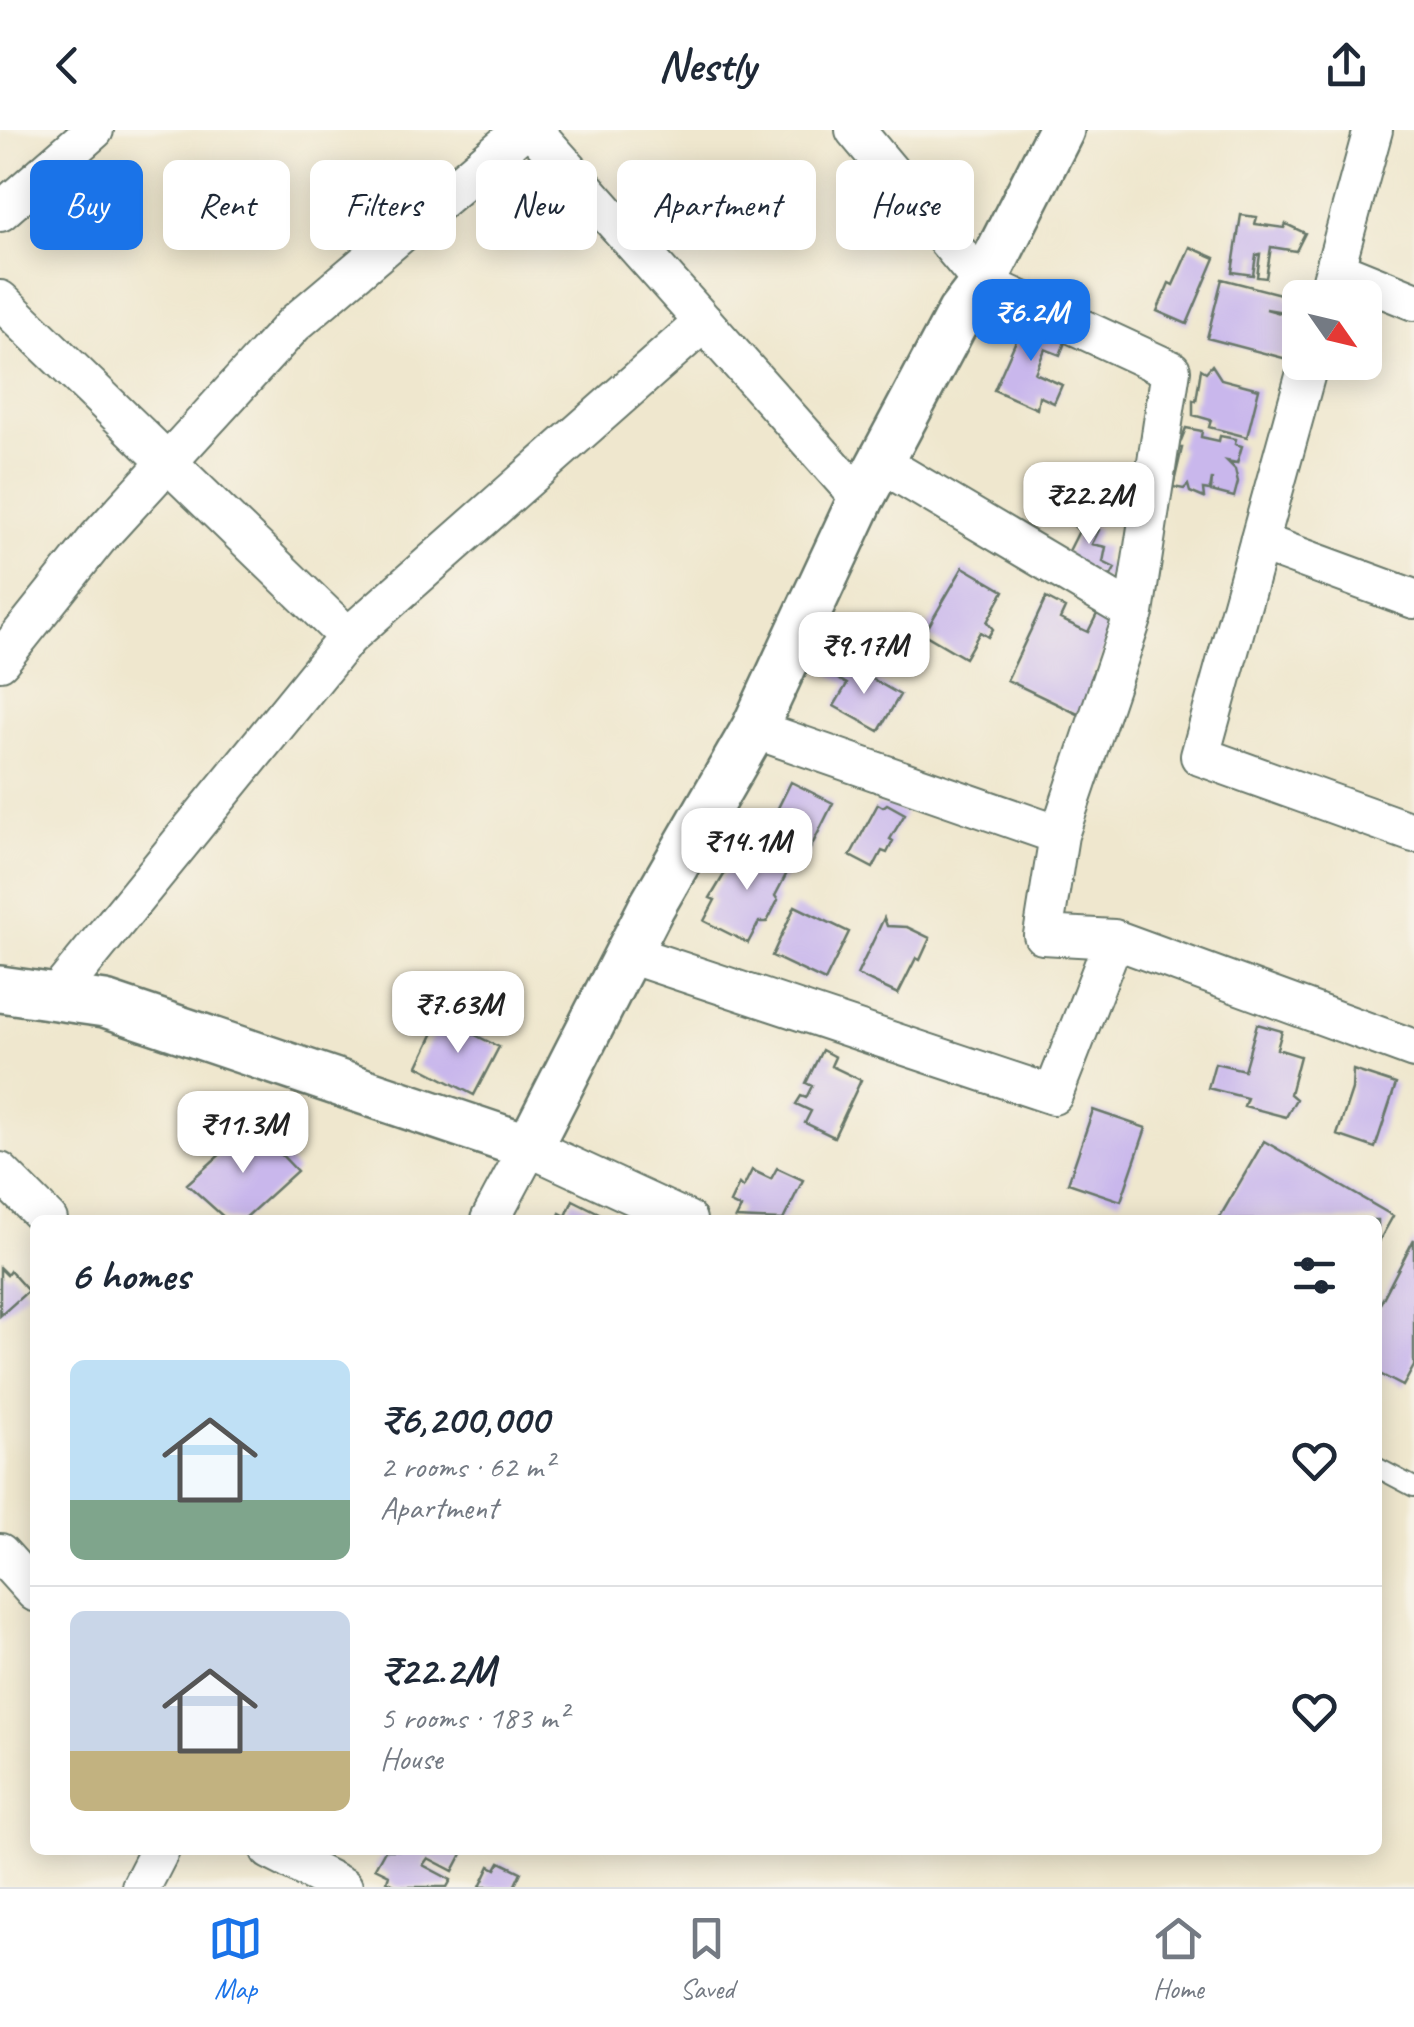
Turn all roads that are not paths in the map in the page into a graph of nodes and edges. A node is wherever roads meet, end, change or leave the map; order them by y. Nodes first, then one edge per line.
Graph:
1 (94, 130) edge
2 (523, 130) edge
3 (533, 130) edge
4 (855, 130) edge
5 (1061, 130) edge
6 (1373, 130) edge
7 (0, 212) edge
8 (1332, 280) edge
9 (983, 282) junction
10 (1382, 294) edge
11 (0, 300) edge
12 (1414, 301) edge
13 (704, 322) junction
14 (1304, 380) edge
15 (168, 462) junction
16 (871, 481) junction
17 (1259, 542) junction
18 (1414, 599) edge
19 (1134, 613) junction
20 (348, 637) junction
21 (0, 662) edge
22 (754, 729) junction
23 (1414, 833) edge
24 (1059, 835) junction
25 (1114, 939) junction
26 (647, 960) dead end
27 (0, 989) edge
28 (55, 997) junction
29 (1414, 1050) edge
30 (529, 1147) junction
31 (0, 1172) edge
32 (43, 1215) edge
33 (493, 1215) edge
34 (676, 1215) edge
35 (1382, 1470) edge
36 (1414, 1487) edge
37 (0, 1553) edge
38 (30, 1586) edge
39 (157, 1855) edge
40 (280, 1855) edge
41 (141, 1887) edge
42 (343, 1887) edge

1 - 7 street
2 - 15 street
3 - 13 street
4 - 9 street
5 - 9 street
6 - 8 street
9 - 16 street
9 - 19 street
10 - 12 street
11 - 15 street
13 - 16 street
13 - 20 street
14 - 17 street
15 - 20 street
15 - 21 street
16 - 19 street
16 - 22 street
17 - 18 street
17 - 23 street
19 - 24 street
20 - 28 street
22 - 24 street
22 - 30 street
24 - 25 street
25 - 26 street
25 - 29 street
27 - 28 street
28 - 30 street
30 - 33 street
30 - 34 street
31 - 32 street
35 - 36 lane
37 - 38 street
39 - 41 street
40 - 42 street

